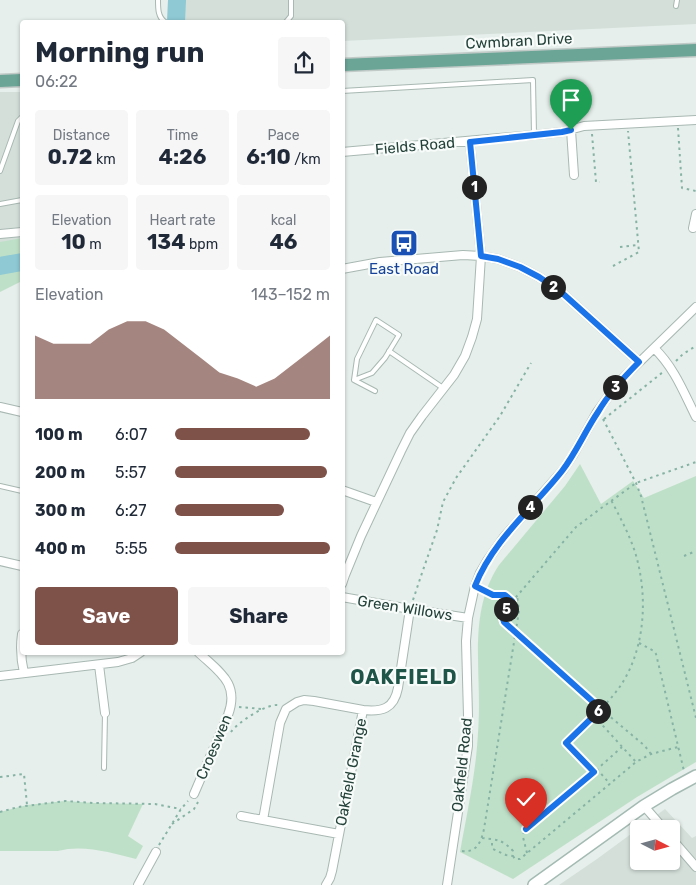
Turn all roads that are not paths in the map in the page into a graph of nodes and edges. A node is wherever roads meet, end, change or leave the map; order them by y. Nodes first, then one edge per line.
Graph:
1 (158, 0) edge
2 (291, 0) edge
3 (677, 0) edge
4 (676, 6) dead end
5 (162, 20) edge
6 (287, 20) edge
7 (696, 50) edge
8 (345, 65) edge
9 (20, 80) edge
10 (0, 81) edge
11 (345, 91) edge
12 (20, 119) edge
13 (696, 120) edge
14 (571, 130) junction
15 (534, 135) junction
16 (470, 142) junction
17 (345, 152) edge
18 (0, 170) edge
19 (574, 175) dead end
20 (20, 200) edge
21 (0, 204) edge
22 (696, 214) edge
23 (693, 228) dead end
24 (20, 232) edge
25 (0, 233) edge
26 (481, 256) junction
27 (345, 268) edge
28 (696, 307) edge
29 (654, 348) junction
30 (388, 351) junction
31 (639, 362) junction
32 (354, 380) junction
33 (443, 388) junction
34 (375, 391) dead end
35 (0, 407) edge
36 (20, 412) edge
37 (696, 417) edge
38 (0, 486) edge
39 (20, 491) edge
40 (345, 491) edge
41 (376, 502) junction
42 (0, 561) edge
43 (20, 566) edge
44 (345, 575) edge
45 (345, 598) edge
46 (410, 609) junction
47 (468, 618) junction
48 (21, 655) edge
49 (136, 655) edge
50 (201, 655) edge
51 (99, 664) junction
52 (24, 673) junction
53 (0, 676) edge
54 (363, 710) junction
55 (105, 713) joint
56 (104, 768) dead end
57 (691, 779) edge
58 (197, 796) road end
59 (644, 806) junction
60 (241, 816) dead end
61 (262, 820) junction
62 (656, 820) edge
63 (339, 834) junction
64 (680, 848) edge
65 (156, 852) road end
66 (696, 866) edge
67 (138, 885) edge
68 (326, 885) edge
69 (447, 885) edge
70 (534, 885) edge

1 - 5 lane
2 - 6 lane
3 - 4 lane
7 - 8 main road, Cwmbran Drive
9 - 10 main road
11 - 15 lane
12 - 18 lane
13 - 14 street, Fields Road
14 - 15 street, Fields Road
14 - 19 street
15 - 16 street, Fields Road
16 - 17 street, Fields Road
16 - 26 street
20 - 21 lane
22 - 23 street
24 - 25 street
26 - 27 street
26 - 31 street
26 - 33 street
28 - 29 street, Oakfield Road
29 - 31 street, Oakfield Road
29 - 37 street
30 - 32 lane
30 - 32 lane
30 - 33 lane
31 - 47 street, Oakfield Road
32 - 34 lane
33 - 41 street
35 - 36 street
38 - 39 lane
40 - 41 street
41 - 44 street
42 - 43 street
45 - 46 street, Green Willows
46 - 47 street, Green Willows
46 - 54 street, Oakfield Grange
47 - 69 street, Oakfield Road
48 - 52 street
49 - 51 street
50 - 58 street, Croeswen
51 - 52 street
51 - 55 street
52 - 53 street
54 - 61 street, Oakfield Grange
54 - 63 street, Oakfield Grange
55 - 56 lane
57 - 59 street
59 - 62 street
59 - 70 street
60 - 61 street, Oakfield Grange
61 - 63 street, Oakfield Grange
63 - 68 street, Oakfield Grange
64 - 66 street
65 - 67 street

